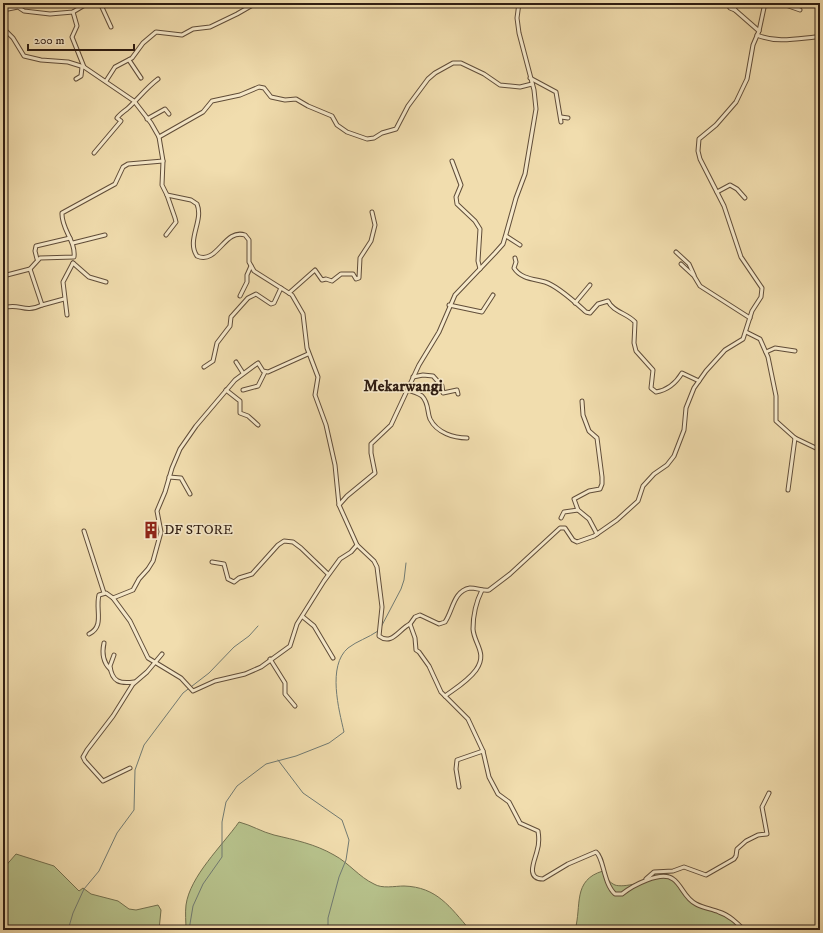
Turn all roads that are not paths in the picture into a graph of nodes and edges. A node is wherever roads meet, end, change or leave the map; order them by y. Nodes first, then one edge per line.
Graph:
1 (88, 3) edge
2 (100, 3) edge
3 (256, 3) edge
4 (519, 3) edge
5 (727, 3) edge
6 (733, 3) edge
7 (765, 3) edge
8 (780, 3) edge
9 (3, 10) edge
10 (735, 10) junction
11 (800, 10) dead end
12 (73, 12) junction
13 (111, 27) dead end
14 (3, 28) edge
15 (759, 30) junction
16 (757, 35) junction
17 (815, 37) dead end
18 (129, 60) junction
19 (83, 67) junction
20 (141, 78) dead end
21 (530, 78) junction
22 (76, 79) dead end
23 (158, 79) dead end
24 (106, 81) junction
25 (532, 84) junction
26 (134, 101) junction
27 (169, 114) dead end
28 (561, 117) junction
29 (568, 118) dead end
30 (147, 119) junction
31 (561, 122) dead end
32 (159, 137) junction
33 (94, 153) dead end
34 (163, 161) junction
35 (452, 161) dead end
36 (3, 168) edge
37 (3, 172) edge
38 (717, 192) junction
39 (167, 195) junction
40 (745, 198) dead end
41 (372, 212) dead end
42 (105, 235) dead end
43 (166, 235) dead end
44 (506, 236) junction
45 (70, 238) junction
46 (73, 243) junction
47 (520, 245) dead end
48 (676, 252) dead end
49 (74, 257) junction
50 (515, 258) dead end
51 (37, 259) junction
52 (73, 263) junction
53 (681, 264) dead end
54 (251, 266) junction
55 (30, 269) junction
56 (480, 269) junction
57 (3, 276) edge
58 (694, 276) junction
59 (106, 282) dead end
60 (590, 285) dead end
61 (281, 288) junction
62 (289, 293) junction
63 (493, 295) dead end
64 (240, 296) dead end
65 (64, 299) junction
66 (575, 302) junction
67 (42, 305) junction
68 (449, 305) junction
69 (3, 308) edge
70 (67, 315) dead end
71 (750, 318) junction
72 (746, 332) junction
73 (794, 351) dead end
74 (766, 352) junction
75 (308, 354) junction
76 (236, 362) dead end
77 (204, 367) dead end
78 (265, 372) junction
79 (243, 373) junction
80 (413, 377) junction
81 (699, 381) junction
82 (226, 390) junction
83 (243, 390) dead end
84 (408, 390) junction
85 (458, 394) dead end
86 (582, 401) dead end
87 (258, 426) dead end
88 (467, 438) dead end
89 (794, 438) junction
90 (820, 450) edge
91 (169, 477) junction
92 (788, 490) dead end
93 (190, 494) dead end
94 (339, 505) junction
95 (578, 510) junction
96 (561, 518) dead end
97 (84, 531) dead end
98 (597, 534) junction
99 (357, 545) junction
100 (212, 562) dead end
101 (328, 574) junction
102 (482, 590) junction
103 (104, 593) junction
104 (113, 598) junction
105 (303, 617) junction
106 (410, 624) junction
107 (89, 634) dead end
108 (104, 643) dead end
109 (162, 654) dead end
110 (114, 656) dead end
111 (334, 658) dead end
112 (270, 659) junction
113 (155, 663) junction
114 (110, 669) junction
115 (134, 682) junction
116 (445, 696) junction
117 (295, 706) dead end
118 (483, 751) junction
119 (130, 768) dead end
120 (459, 787) dead end
121 (769, 793) dead end
122 (645, 881) junction
123 (744, 930) edge

1 - 12 street
2 - 13 street
3 - 18 street
4 - 21 street
5 - 10 street
6 - 10 street
7 - 15 street
8 - 11 street
9 - 12 street
10 - 15 street
12 - 19 street
14 - 19 street
15 - 16 street
16 - 17 street
16 - 38 street
18 - 20 street
18 - 24 street
19 - 22 street
19 - 24 street
21 - 25 street
21 - 28 street
23 - 26 street
24 - 26 street
25 - 32 street
25 - 44 street
26 - 30 street
26 - 33 street
27 - 30 street
28 - 29 street
28 - 31 street
30 - 32 street
32 - 34 street
34 - 39 street
34 - 45 street
35 - 56 street
36 - 37 street
38 - 40 street
38 - 71 street
39 - 43 street
39 - 54 street
41 - 62 street
42 - 46 street
44 - 47 street
44 - 56 street
45 - 46 street
45 - 51 street
46 - 49 street
48 - 58 street
49 - 51 street
49 - 52 street
50 - 66 street
51 - 55 street
52 - 59 street
52 - 65 street
53 - 58 street
54 - 61 street
54 - 64 street
55 - 57 street
55 - 67 street
56 - 68 street
58 - 71 street
60 - 66 street
61 - 62 street
61 - 77 street
62 - 75 street
63 - 68 street
65 - 67 street
65 - 70 street
66 - 81 street
67 - 69 street
68 - 80 street
71 - 72 street
72 - 74 street
72 - 81 street
73 - 74 street
74 - 89 street
75 - 78 street
75 - 94 street
76 - 79 street
78 - 79 street
78 - 83 street
79 - 82 street
80 - 84 street
80 - 85 street
81 - 98 street
82 - 87 street
82 - 91 street
84 - 88 street
84 - 94 street
86 - 95 street
89 - 90 street
89 - 92 street
91 - 93 street
91 - 104 street
94 - 99 street
95 - 96 street
95 - 98 street
97 - 103 street
98 - 102 street
99 - 101 street
99 - 106 street
100 - 101 street
101 - 105 street
102 - 106 street
102 - 116 street
103 - 104 street
103 - 107 street
104 - 113 street
105 - 111 street
105 - 112 street
106 - 116 street
108 - 114 street
109 - 113 street
110 - 114 street
112 - 113 street
112 - 117 street
113 - 115 street
114 - 115 street
115 - 119 street
116 - 118 street
118 - 120 street
118 - 122 street
121 - 122 street
122 - 123 street

